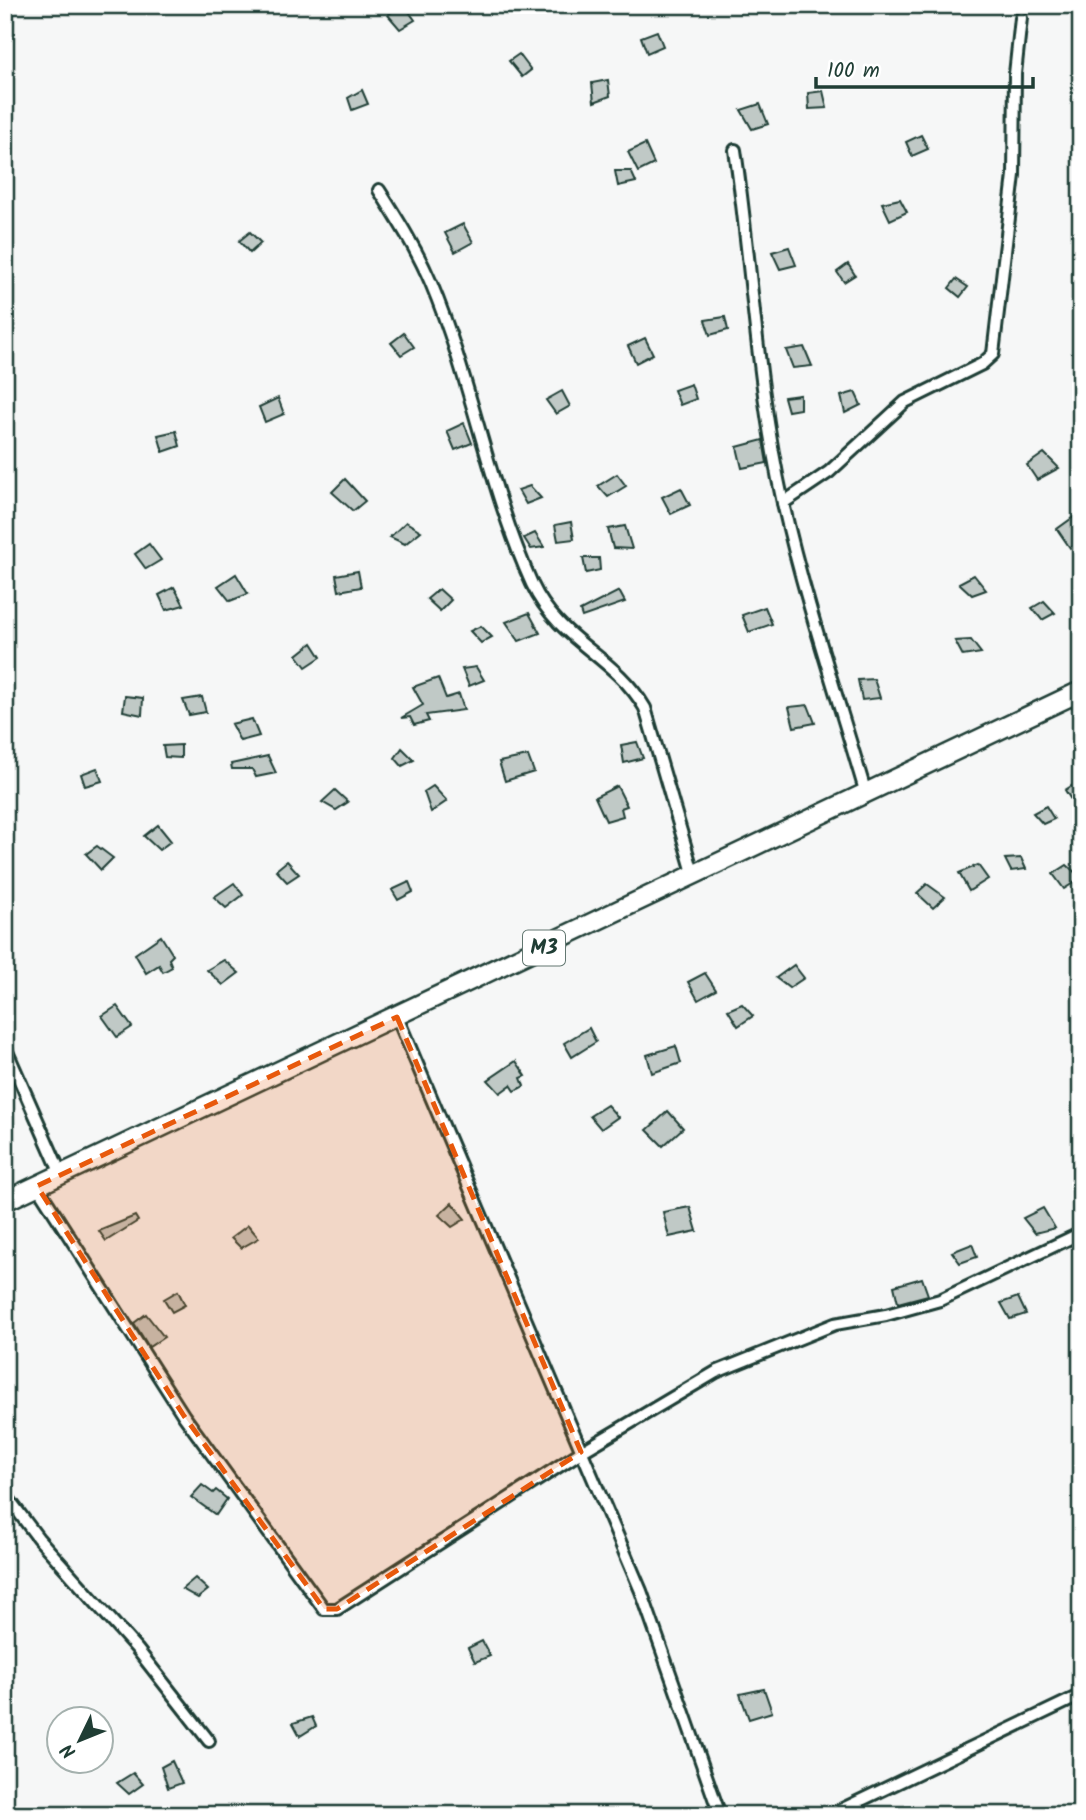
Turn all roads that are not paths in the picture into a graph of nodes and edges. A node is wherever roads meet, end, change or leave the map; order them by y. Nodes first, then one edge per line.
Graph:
1 (1021, 18) dead end
2 (735, 150) dead end
3 (379, 190) dead end
4 (783, 503) junction
5 (1081, 691) edge
6 (866, 794) junction
7 (694, 876) junction
8 (397, 1017) junction
9 (5, 1046) edge
10 (61, 1174) junction
11 (37, 1186) junction
12 (5, 1202) edge
13 (1081, 1233) edge
14 (581, 1452) junction
15 (5, 1494) edge
16 (1081, 1695) edge
17 (209, 1741) dead end
18 (720, 1815) edge
19 (830, 1815) edge

1 - 4 street
2 - 4 street
3 - 7 street
4 - 6 street
5 - 6 main road, M3
6 - 7 main road, M3
7 - 8 main road, M3
8 - 10 main road, M3
8 - 14 street
9 - 10 street
10 - 11 main road, M3
11 - 12 main road, M3
11 - 14 street
13 - 14 street
14 - 18 street
15 - 17 street
16 - 19 street

